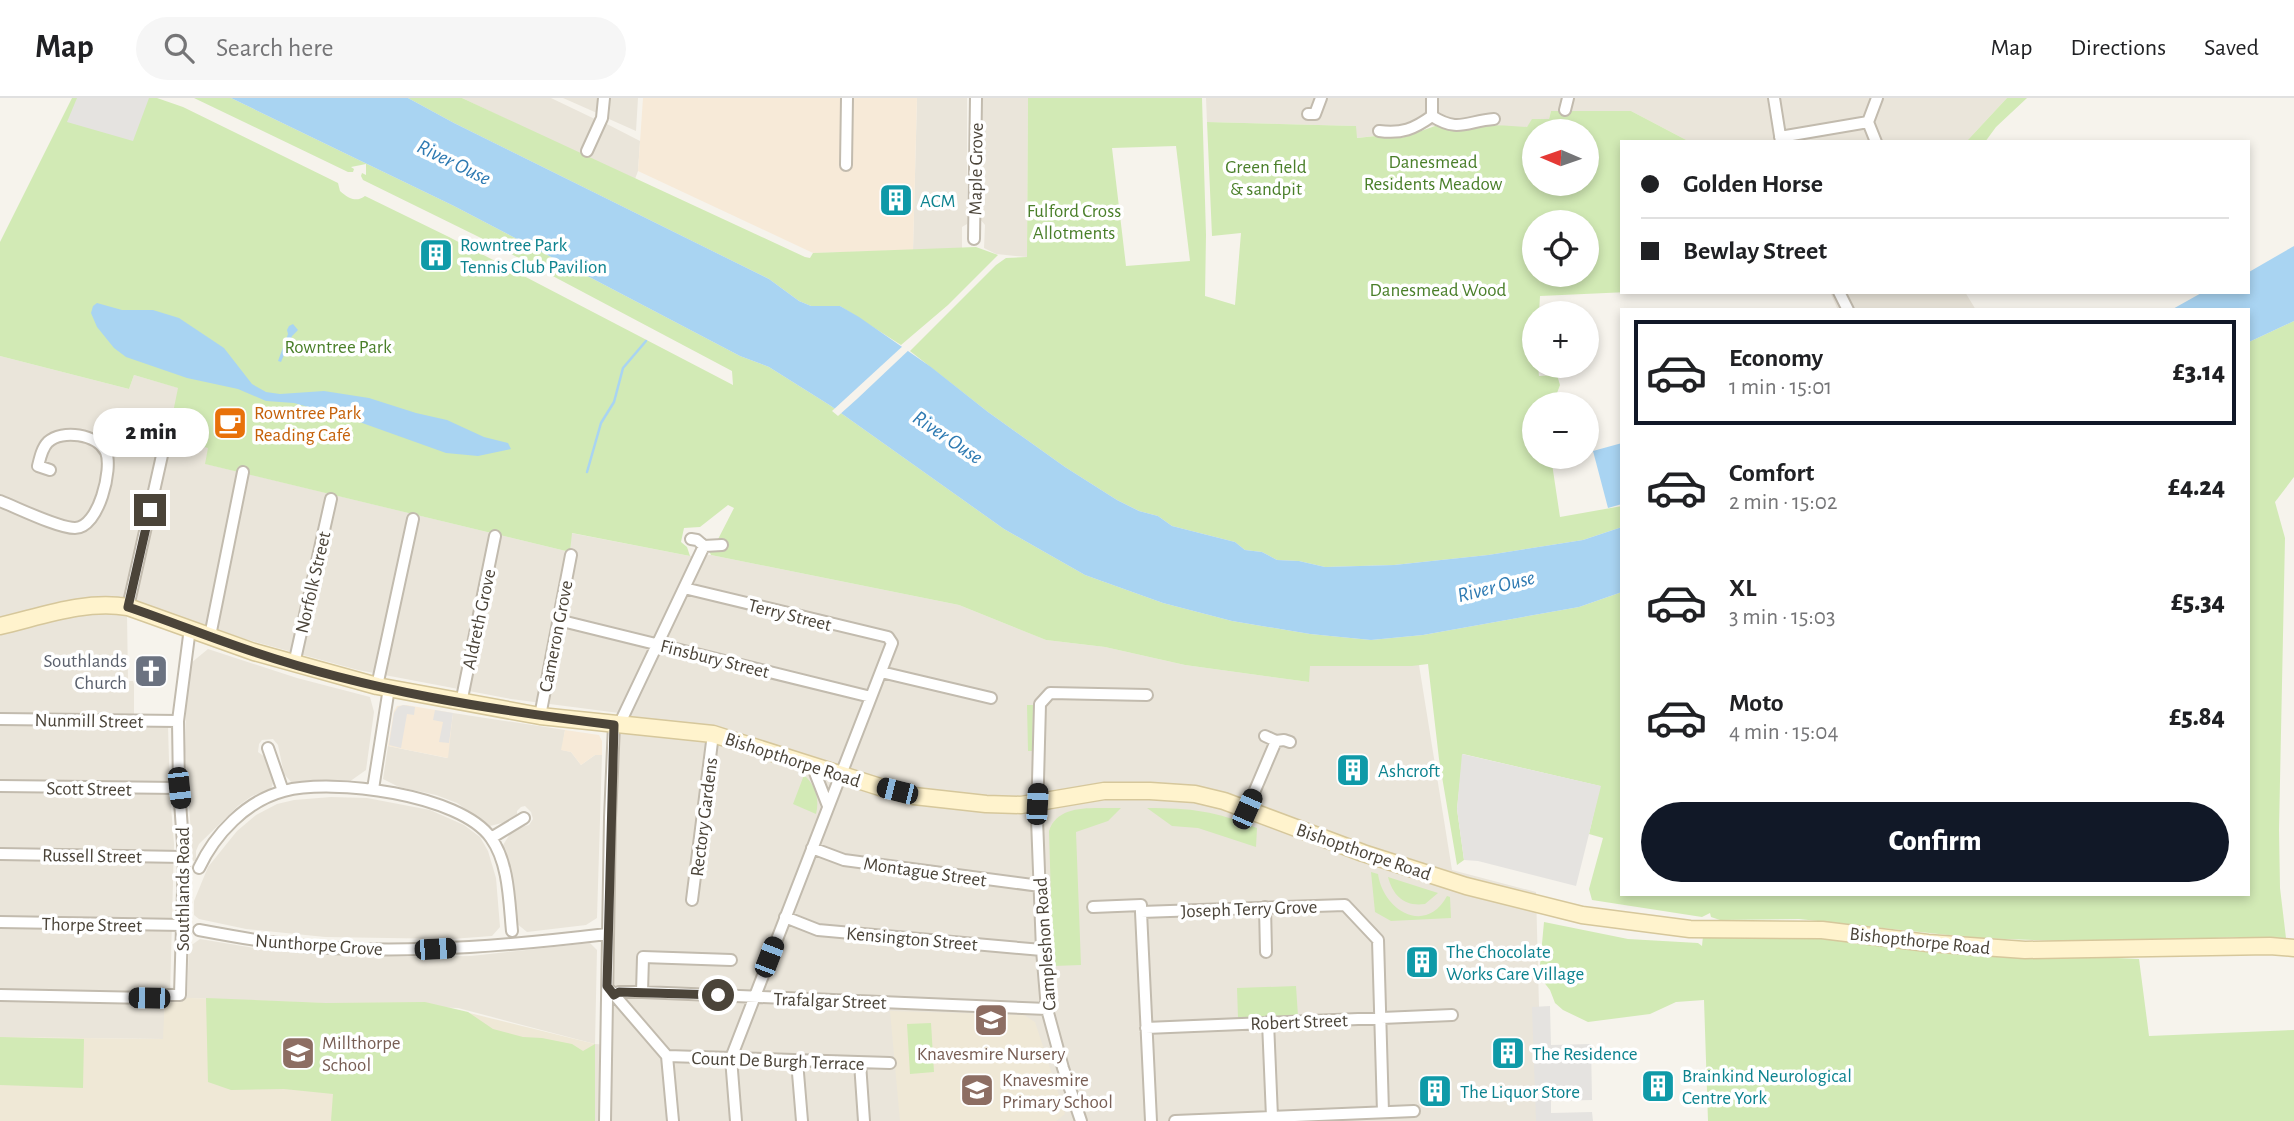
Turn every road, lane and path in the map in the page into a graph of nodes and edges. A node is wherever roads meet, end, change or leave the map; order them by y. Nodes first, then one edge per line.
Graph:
1 (604, 98) edge
2 (847, 98) edge
3 (976, 98) edge
4 (1321, 98) edge
5 (1432, 98) edge
6 (1568, 98) edge
7 (1774, 98) edge
8 (1877, 98) edge
9 (1565, 110) dead end
10 (1308, 114) dead end
11 (1432, 116) junction
12 (1494, 119) dead end
13 (1868, 122) junction
14 (1379, 131) dead end
15 (1781, 139) edge
16 (1875, 140) edge
17 (587, 150) dead end
18 (846, 165) dead end
19 (974, 239) dead end
20 (165, 442) dead end
21 (50, 470) dead end
22 (243, 472) dead end
23 (331, 499) dead end
24 (0, 501) edge
25 (413, 519) dead end
26 (495, 536) dead end
27 (691, 539) dead end
28 (722, 545) dead end
29 (704, 546) junction
30 (571, 555) dead end
31 (684, 588) junction
32 (128, 607) junction
33 (558, 620) junction
34 (0, 626) edge
35 (190, 628) junction
36 (210, 636) junction
37 (658, 645) junction
38 (294, 664) junction
39 (881, 672) junction
40 (383, 687) junction
41 (1147, 695) dead end
42 (871, 697) junction
43 (991, 698) dead end
44 (461, 702) junction
45 (540, 716) junction
46 (0, 719) edge
47 (178, 721) junction
48 (616, 725) junction
49 (713, 734) junction
50 (1265, 736) dead end
51 (1276, 741) junction
52 (1290, 742) dead end
53 (268, 748) dead end
54 (812, 765) junction
55 (840, 774) junction
56 (0, 786) edge
57 (179, 788) junction
58 (373, 789) junction
59 (283, 791) junction
60 (1037, 804) junction
61 (828, 806) junction
62 (1247, 809) junction
63 (524, 818) dead end
64 (491, 838) junction
65 (812, 848) junction
66 (0, 854) edge
67 (184, 857) junction
68 (199, 868) dead end
69 (1040, 886) junction
70 (692, 900) dead end
71 (1093, 907) dead end
72 (1265, 907) junction
73 (1141, 912) junction
74 (785, 917) junction
75 (0, 922) edge
76 (183, 926) junction
77 (199, 930) dead end
78 (512, 931) dead end
79 (607, 934) junction
80 (2294, 948) edge
81 (1042, 950) junction
82 (1266, 952) dead end
83 (731, 961) dead end
84 (610, 991) junction
85 (642, 992) junction
86 (0, 995) edge
87 (754, 997) junction
88 (1047, 1009) junction
89 (1452, 1015) dead end
90 (1381, 1018) junction
91 (1268, 1023) junction
92 (1146, 1028) junction
93 (667, 1056) junction
94 (731, 1058) junction
95 (797, 1061) junction
96 (860, 1063) junction
97 (890, 1063) dead end
98 (1414, 1111) dead end
99 (1383, 1112) junction
100 (1272, 1117) junction
101 (605, 1121) edge
102 (673, 1121) edge
103 (736, 1121) edge
104 (802, 1121) edge
105 (864, 1121) edge
106 (1081, 1121) edge
107 (1151, 1121) edge
108 (1175, 1121) edge

1 - 17 street
2 - 18 street
3 - 19 street, Maple Grove
4 - 10 street
5 - 11 street
6 - 9 street
7 - 15 street
8 - 13 street
11 - 12 street
11 - 14 street
13 - 15 street
13 - 16 street
20 - 32 street
21 - 24 street
22 - 36 street
23 - 38 street, Norfolk Street
25 - 40 street
26 - 44 street, Aldreth Grove
27 - 29 street
28 - 29 street
29 - 31 street
30 - 33 street, Cameron Grove
31 - 37 street
31 - 39 street, Terry Street
32 - 34 street, Bishopthorpe Road
32 - 35 street, Bishopthorpe Road
33 - 37 street, Finsbury Street
33 - 45 street, Cameron Grove
35 - 36 street, Bishopthorpe Road
35 - 47 street, Southlands Road
36 - 38 street, Bishopthorpe Road
37 - 42 street, Finsbury Street
37 - 48 street
38 - 40 street, Bishopthorpe Road
39 - 42 street
39 - 43 street
40 - 44 street, Bishopthorpe Road
40 - 58 street
41 - 60 street, Campleshon Road
42 - 55 street
44 - 45 street, Bishopthorpe Road
45 - 48 street, Bishopthorpe Road
46 - 47 street, Nunmill Street
47 - 57 street, Southlands Road
48 - 49 street, Bishopthorpe Road
48 - 79 street
49 - 54 street, Bishopthorpe Road
49 - 70 street, Rectory Gardens
50 - 51 street
51 - 52 street
51 - 62 street
53 - 59 street
54 - 55 street, Bishopthorpe Road
54 - 61 street
55 - 60 street, Bishopthorpe Road
55 - 61 street
56 - 57 street, Scott Street
57 - 67 street, Southlands Road
58 - 59 street
58 - 64 street
59 - 68 street
60 - 62 street, Bishopthorpe Road
60 - 69 street, Campleshon Road
61 - 65 street
62 - 80 street, Bishopthorpe Road
63 - 64 street
64 - 78 street
65 - 69 street, Montague Street
65 - 74 street
66 - 67 street, Russell Street
67 - 76 street, Southlands Road
69 - 81 street, Campleshon Road
71 - 73 street, Joseph Terry Grove
72 - 73 street, Joseph Terry Grove
72 - 82 street
72 - 90 street, Joseph Terry Grove
73 - 92 street
74 - 81 street, Kensington Street
74 - 87 street
75 - 76 street, Thorpe Street
76 - 86 street, Southlands Road
77 - 79 street, Nunthorpe Grove
79 - 84 street
81 - 88 street, Campleshon Road
83 - 85 street
84 - 85 street, Trafalgar Street
84 - 93 street
84 - 101 street
85 - 87 street, Trafalgar Street
87 - 88 street, Trafalgar Street
87 - 94 street
88 - 106 street, Campleshon Road
89 - 90 street, Robert Street
90 - 91 street, Robert Street
90 - 99 street, Joseph Terry Grove
91 - 92 street, Robert Street
91 - 100 street
92 - 107 street
93 - 94 street, Count De Burgh Terrace
93 - 102 street
94 - 95 street, Count De Burgh Terrace
94 - 103 street
95 - 96 street, Count De Burgh Terrace
95 - 104 street
96 - 97 street, Count De Burgh Terrace
96 - 105 street
98 - 99 street
99 - 100 street
100 - 108 street

